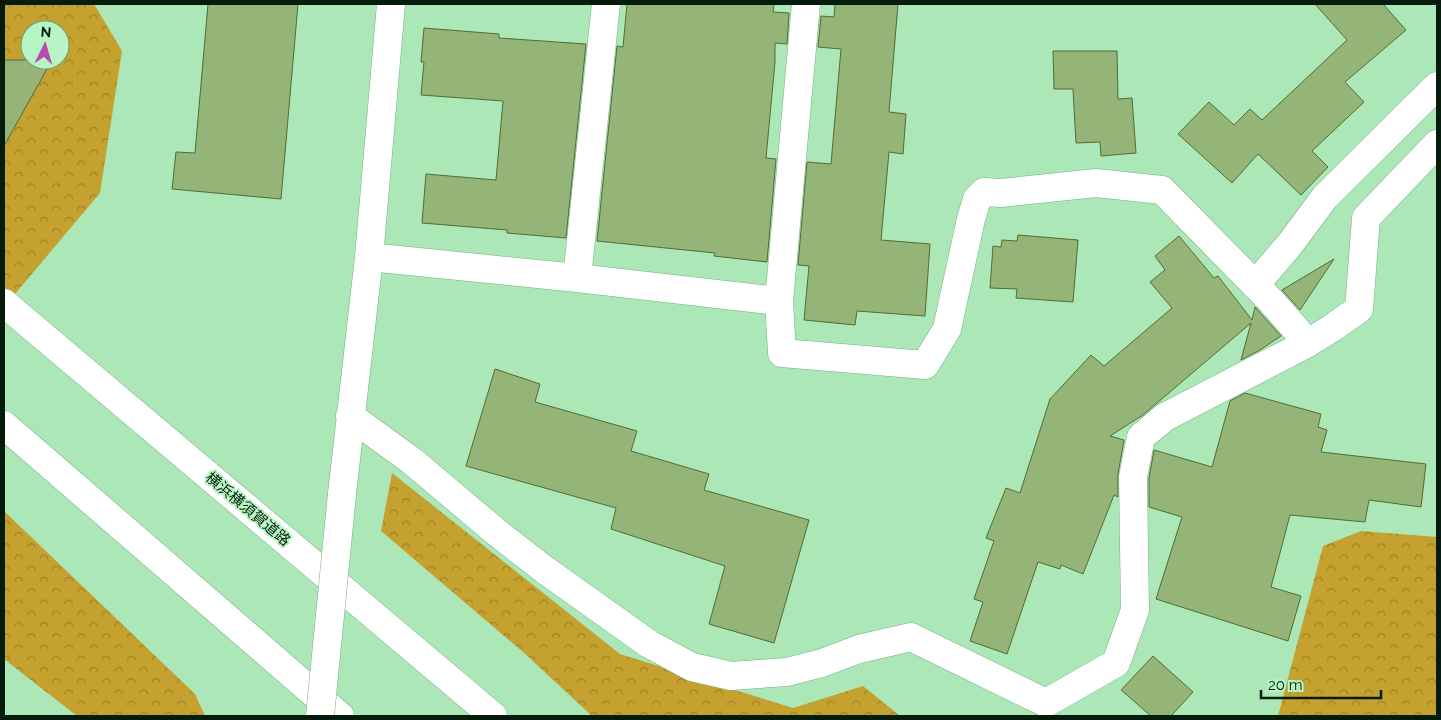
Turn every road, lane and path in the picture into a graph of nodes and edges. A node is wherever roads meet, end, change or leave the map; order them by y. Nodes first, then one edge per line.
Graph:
1 (391, 4) edge
2 (606, 4) edge
3 (806, 4) edge
4 (1437, 86) edge
5 (1437, 144) edge
6 (369, 257) junction
7 (577, 278) junction
8 (1254, 285) junction
9 (779, 301) junction
10 (4, 303) edge
11 (1308, 343) junction
12 (350, 416) junction
13 (4, 425) edge
14 (320, 716) edge
15 (340, 716) edge
16 (493, 716) edge

1 - 6 main road
2 - 7 main road
3 - 9 main road
4 - 8 main road
5 - 11 main road
6 - 7 main road
6 - 12 main road
7 - 9 main road
8 - 9 main road
8 - 11 main road
10 - 16 main road, 横浜横須賀道路
11 - 12 main road
12 - 14 main road, bridge
13 - 15 main road

